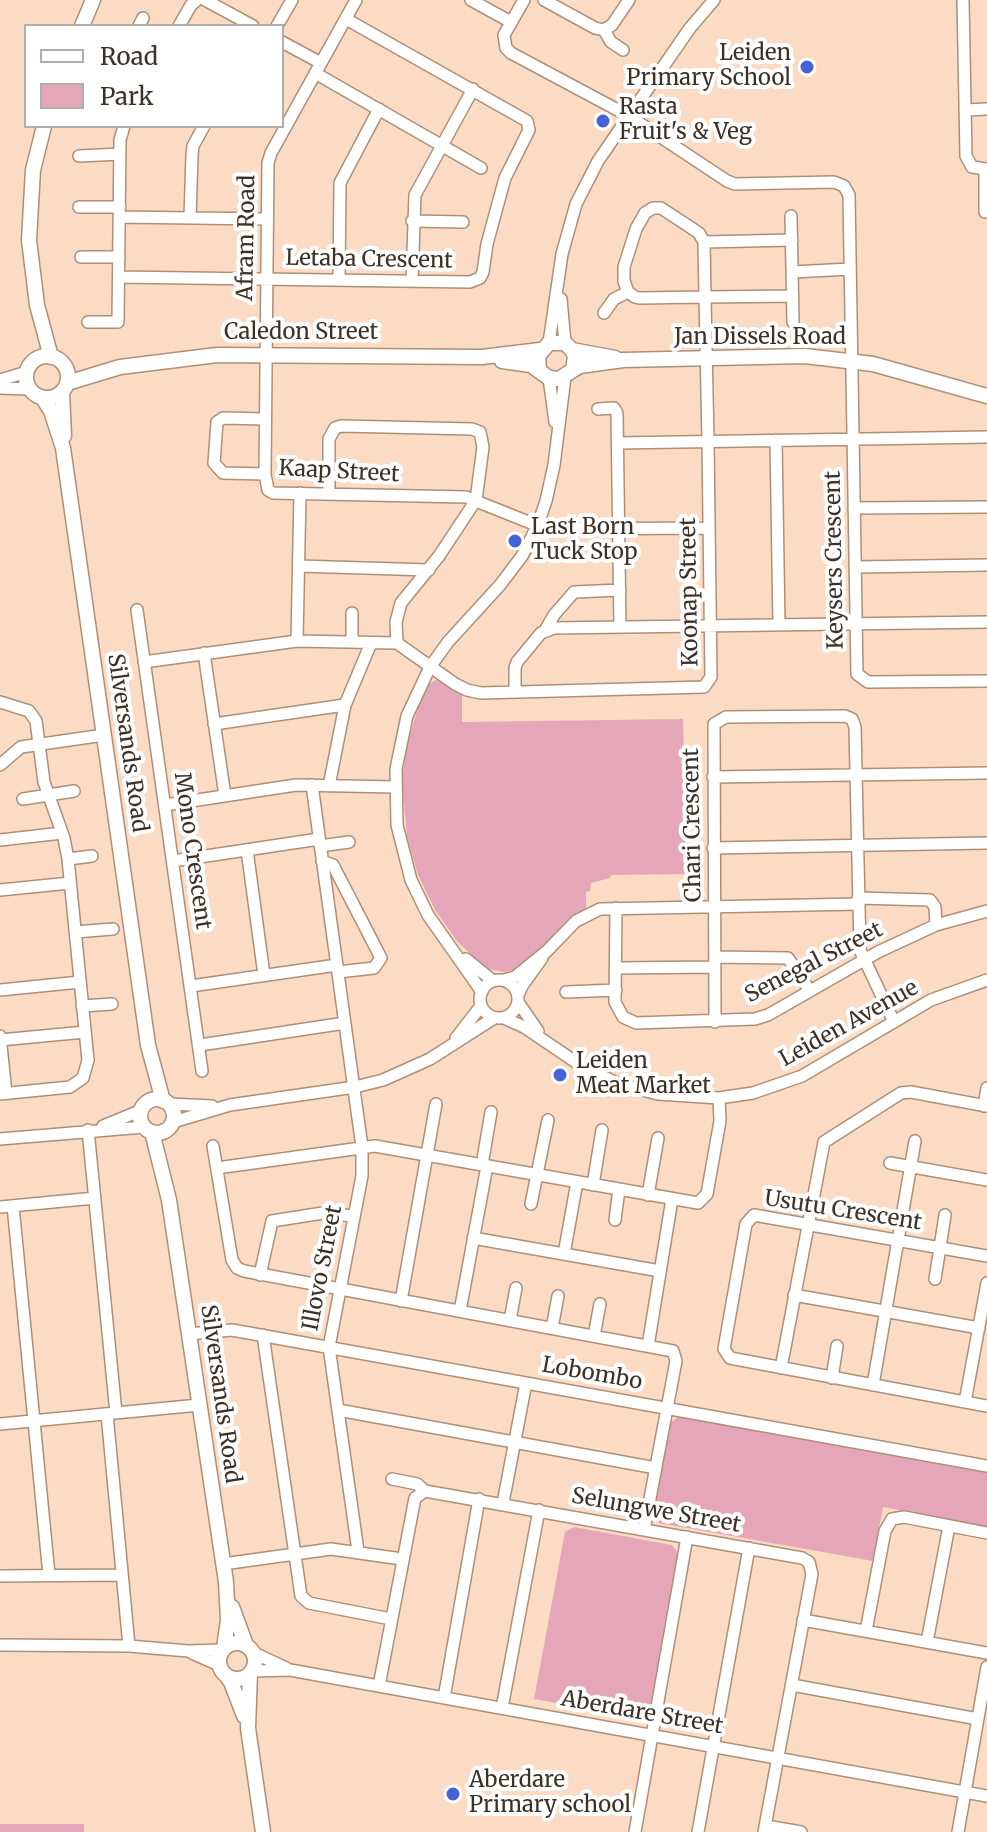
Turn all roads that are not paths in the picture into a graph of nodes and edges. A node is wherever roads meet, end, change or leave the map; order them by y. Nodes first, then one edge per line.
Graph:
1 (93, 0) edge
2 (197, 0) edge
3 (205, 0) edge
4 (292, 0) edge
5 (356, 0) edge
6 (471, 0) edge
7 (524, 0) edge
8 (544, 0) edge
9 (629, 0) edge
10 (714, 0) edge
11 (963, 0) edge
12 (222, 4) edge
13 (346, 19) junction
14 (511, 22) junction
15 (83, 24) edge
16 (180, 24) edge
17 (250, 24) edge
18 (278, 24) edge
19 (604, 30) junction
20 (284, 43) edge
21 (623, 50) dead end
22 (318, 68) junction
23 (473, 89) junction
24 (379, 109) junction
25 (987, 109) edge
26 (965, 110) junction
27 (287, 113) edge
28 (629, 116) junction
29 (44, 128) edge
30 (124, 128) edge
31 (203, 128) edge
32 (281, 128) edge
33 (442, 145) junction
34 (120, 154) junction
35 (79, 156) dead end
36 (481, 168) dead end
37 (986, 169) edge
38 (79, 207) dead end
39 (120, 212) junction
40 (985, 212) dead end
41 (791, 216) dead end
42 (190, 218) junction
43 (266, 219) junction
44 (412, 221) junction
45 (463, 222) dead end
46 (792, 240) junction
47 (704, 242) junction
48 (81, 257) dead end
49 (119, 257) junction
50 (850, 269) junction
51 (792, 272) junction
52 (119, 277) junction
53 (266, 278) junction
54 (339, 280) junction
55 (412, 281) junction
56 (559, 282) junction
57 (628, 292) junction
58 (793, 296) junction
59 (705, 297) junction
60 (37, 305) junction
61 (604, 313) dead end
62 (88, 322) dead end
63 (793, 322) dead end
64 (544, 346) junction
65 (569, 346) junction
66 (266, 355) junction
67 (482, 357) junction
68 (707, 358) junction
69 (57, 360) junction
70 (623, 360) junction
71 (853, 360) junction
72 (30, 367) junction
73 (120, 367) junction
74 (556, 373) junction
75 (0, 380) edge
76 (0, 388) edge
77 (65, 388) junction
78 (36, 393) junction
79 (987, 396) edge
80 (598, 409) dead end
81 (265, 419) junction
82 (987, 437) edge
83 (853, 439) junction
84 (776, 440) junction
85 (708, 441) junction
86 (618, 443) junction
87 (63, 448) junction
88 (265, 474) junction
89 (300, 493) junction
90 (329, 494) junction
91 (476, 500) junction
92 (987, 507) edge
93 (854, 508) junction
94 (537, 527) junction
95 (619, 528) junction
96 (709, 528) junction
97 (987, 565) edge
98 (299, 566) junction
99 (855, 567) junction
100 (429, 570) junction
101 (620, 590) junction
102 (137, 610) dead end
103 (352, 613) dead end
104 (987, 622) edge
105 (856, 624) junction
106 (779, 625) junction
107 (711, 626) junction
108 (620, 627) junction
109 (546, 629) junction
110 (297, 641) junction
111 (352, 642) junction
112 (371, 643) junction
113 (397, 643) junction
114 (204, 653) junction
115 (144, 662) junction
116 (430, 667) junction
117 (987, 681) edge
118 (515, 692) junction
119 (0, 702) edge
120 (345, 705) junction
121 (214, 724) junction
122 (104, 735) junction
123 (39, 745) junction
124 (0, 765) edge
125 (987, 773) edge
126 (856, 775) junction
127 (713, 777) junction
128 (312, 785) junction
129 (329, 786) junction
130 (395, 787) junction
131 (74, 791) dead end
132 (47, 794) junction
133 (225, 796) junction
134 (23, 799) dead end
135 (165, 805) junction
136 (62, 833) junction
137 (0, 840) edge
138 (349, 842) dead end
139 (320, 843) junction
140 (987, 843) edge
141 (857, 845) junction
142 (713, 848) junction
143 (247, 850) junction
144 (92, 856) dead end
145 (68, 859) junction
146 (173, 861) junction
147 (322, 861) junction
148 (70, 883) junction
149 (0, 890) edge
150 (858, 901) junction
151 (714, 906) junction
152 (616, 908) junction
153 (987, 911) edge
154 (936, 925) junction
155 (113, 929) dead end
156 (75, 932) junction
157 (450, 946) junction
158 (547, 951) junction
159 (863, 961) junction
160 (715, 962) junction
161 (338, 968) junction
162 (616, 968) junction
163 (264, 975) junction
164 (987, 980) edge
165 (498, 981) junction
166 (80, 982) junction
167 (191, 986) junction
168 (0, 990) edge
169 (616, 990) junction
170 (810, 991) junction
171 (482, 992) junction
172 (566, 992) dead end
173 (518, 999) junction
174 (112, 1004) dead end
175 (82, 1006) junction
176 (481, 1006) junction
177 (499, 1018) junction
178 (715, 1022) junction
179 (894, 1022) junction
180 (345, 1023) junction
181 (85, 1032) junction
182 (0, 1038) edge
183 (451, 1044) junction
184 (549, 1044) junction
185 (148, 1045) junction
186 (200, 1045) junction
187 (202, 1071) dead end
188 (355, 1087) junction
189 (987, 1088) edge
190 (3, 1094) edge
191 (719, 1098) junction
192 (166, 1103) junction
193 (436, 1104) dead end
194 (230, 1105) junction
195 (985, 1106) edge
196 (143, 1108) junction
197 (491, 1112) dead end
198 (548, 1120) dead end
199 (170, 1126) junction
200 (92, 1130) junction
201 (148, 1130) junction
202 (602, 1130) dead end
203 (658, 1138) dead end
204 (0, 1139) edge
205 (915, 1141) dead end
206 (213, 1146) dead end
207 (362, 1147) junction
208 (427, 1155) junction
209 (890, 1163) dead end
210 (484, 1165) junction
211 (911, 1167) junction
212 (217, 1168) junction
213 (536, 1175) junction
214 (987, 1180) edge
215 (577, 1182) junction
216 (593, 1185) junction
217 (619, 1189) junction
218 (648, 1195) junction
219 (95, 1198) junction
220 (672, 1199) junction
221 (169, 1200) junction
222 (531, 1204) dead end
223 (6, 1206) edge
224 (945, 1215) dead end
225 (353, 1216) junction
226 (615, 1220) dead end
227 (808, 1223) junction
228 (473, 1238) junction
229 (898, 1240) junction
230 (940, 1247) junction
231 (564, 1254) junction
232 (987, 1256) edge
233 (660, 1271) junction
234 (260, 1275) junction
235 (935, 1279) dead end
236 (987, 1283) edge
237 (516, 1288) dead end
238 (340, 1289) junction
239 (794, 1295) junction
240 (558, 1296) dead end
241 (401, 1301) junction
242 (600, 1304) dead end
243 (460, 1311) junction
244 (886, 1312) junction
245 (510, 1320) junction
246 (552, 1328) junction
247 (979, 1328) junction
248 (189, 1334) junction
249 (263, 1335) junction
250 (594, 1336) junction
251 (648, 1346) junction
252 (837, 1346) dead end
253 (329, 1347) junction
254 (781, 1368) junction
255 (832, 1378) junction
256 (526, 1383) junction
257 (873, 1385) junction
258 (965, 1402) junction
259 (199, 1405) junction
260 (987, 1406) edge
261 (668, 1408) junction
262 (338, 1410) junction
263 (112, 1413) junction
264 (35, 1420) junction
265 (0, 1424) edge
266 (513, 1443) junction
267 (987, 1466) edge
268 (656, 1468) junction
269 (392, 1479) dead end
270 (425, 1491) junction
271 (479, 1499) junction
272 (503, 1503) junction
273 (539, 1510) junction
274 (949, 1526) junction
275 (644, 1530) junction
276 (987, 1533) edge
277 (687, 1537) junction
278 (749, 1548) junction
279 (358, 1551) junction
280 (293, 1553) junction
281 (402, 1559) junction
282 (223, 1564) junction
283 (49, 1575) junction
284 (121, 1575) junction
285 (0, 1576) edge
286 (227, 1596) junction
287 (391, 1619) junction
288 (803, 1620) junction
289 (866, 1631) junction
290 (927, 1642) junction
291 (0, 1645) edge
292 (129, 1646) junction
293 (249, 1648) junction
294 (987, 1653) edge
295 (222, 1659) junction
296 (987, 1667) edge
297 (290, 1670) junction
298 (250, 1672) junction
299 (792, 1685) junction
300 (379, 1686) junction
301 (444, 1698) junction
302 (502, 1708) junction
303 (978, 1719) junction
304 (248, 1728) junction
305 (652, 1735) junction
306 (714, 1746) junction
307 (778, 1758) junction
308 (965, 1792) junction
309 (987, 1796) edge
310 (765, 1829) edge
311 (263, 1832) edge
312 (635, 1832) edge
313 (698, 1832) edge
314 (801, 1832) edge
315 (958, 1832) edge

1 - 15 street
2 - 16 street
3 - 12 street
4 - 18 street
5 - 13 street, Afram Road
6 - 14 street
7 - 14 street
8 - 19 street
9 - 19 street
10 - 28 street
11 - 26 street
12 - 17 street
13 - 22 street, Afram Road
13 - 23 street, Letaba Crescent
14 - 28 street
19 - 21 street
20 - 22 street
22 - 24 street
22 - 27 street, Afram Road
23 - 33 street
23 - 55 street, Letaba Crescent
24 - 33 street
24 - 54 street
25 - 26 street
26 - 37 street
28 - 50 street, Keysers Crescent
28 - 56 street
29 - 60 street
30 - 34 street
31 - 42 street
32 - 43 street, Afram Road
33 - 36 street
33 - 44 street
34 - 35 street
34 - 39 street
37 - 40 street
38 - 39 street
39 - 42 street
39 - 49 street
41 - 46 street
42 - 43 street
43 - 53 street, Afram Road
44 - 45 street
44 - 55 street
46 - 47 street
46 - 51 street
47 - 57 street
47 - 59 street
48 - 49 street
49 - 52 street
50 - 51 street
50 - 71 street, Keysers Crescent
51 - 58 street
52 - 53 street, Letaba Crescent
52 - 62 street
53 - 54 street, Letaba Crescent
53 - 66 street, Afram Road
54 - 55 street, Letaba Crescent
56 - 64 street
56 - 65 street
57 - 59 street
57 - 61 street
58 - 59 street
58 - 63 street
59 - 68 street, Koonap Street
60 - 69 street
60 - 72 street
64 - 65 street, Caledon Street
64 - 67 street, Caledon Street
64 - 74 street
65 - 70 street, Jan Dissels Road
65 - 74 street
66 - 67 street, Caledon Street
66 - 73 street, Caledon Street
66 - 81 street, Kaap Street
67 - 74 street, Caledon Street
68 - 70 street, Jan Dissels Road
68 - 71 street, Jan Dissels Road
68 - 85 street, Koonap Street
69 - 72 street
69 - 73 street, Caledon Street
69 - 77 street
70 - 74 street, Jan Dissels Road
71 - 79 street, Jan Dissels Road
71 - 83 street, Keysers Crescent
72 - 75 street
72 - 78 street
73 - 77 street, Caledon Street
74 - 94 street
76 - 78 street
77 - 78 street
77 - 87 street, Silversands Road
78 - 87 street, Silversands Road
80 - 86 street
81 - 88 street, Kaap Street
81 - 88 street
82 - 83 street
83 - 84 street
83 - 93 street, Keysers Crescent
84 - 85 street
84 - 106 street
85 - 86 street
85 - 96 street, Koonap Street
86 - 95 street
87 - 122 street, Silversands Road
88 - 89 street, Kaap Street
89 - 90 street, Kaap Street
89 - 98 street
90 - 91 street, Kaap Street
90 - 91 street
91 - 94 street, Kaap Street
91 - 100 street
92 - 93 street
93 - 99 street, Keysers Crescent
94 - 95 street
94 - 116 street
95 - 96 street
95 - 101 street
96 - 107 street, Koonap Street
97 - 99 street
98 - 100 street
98 - 110 street
99 - 105 street, Keysers Crescent
100 - 113 street
101 - 108 street
101 - 109 street
102 - 115 street, Mono Crescent
103 - 111 street
104 - 105 street
105 - 106 street
105 - 117 street, Keysers Crescent
106 - 107 street
107 - 108 street
107 - 118 street, Koonap Street
108 - 109 street
109 - 118 street
110 - 111 street
110 - 114 street
111 - 112 street
112 - 113 street
112 - 120 street
113 - 116 street
114 - 115 street
114 - 121 street
115 - 135 street, Mono Crescent
116 - 118 street, Koonap Street
116 - 130 street
119 - 123 street
120 - 121 street
120 - 129 street
121 - 133 street
122 - 123 street
122 - 185 street, Silversands Road
123 - 124 street
123 - 132 street
125 - 126 street
126 - 127 street
126 - 127 street, Chari Crescent
126 - 141 street, Chari Crescent
127 - 142 street, Chari Crescent
128 - 129 street
128 - 133 street
128 - 139 street, Illovo Street
129 - 130 street
130 - 157 street
131 - 132 street
132 - 134 street
132 - 136 street
133 - 135 street
135 - 146 street, Mono Crescent
136 - 137 street
136 - 145 street
138 - 139 street
139 - 143 street
139 - 147 street, Illovo Street
140 - 141 street
141 - 142 street
141 - 150 street, Chari Crescent
142 - 151 street, Chari Crescent
143 - 146 street
143 - 163 street
144 - 145 street
145 - 148 street
146 - 167 street, Mono Crescent
147 - 161 street, Illovo Street
147 - 161 street
148 - 149 street
148 - 156 street
150 - 151 street
150 - 154 street
150 - 159 street, Chari Crescent
151 - 152 street
151 - 160 street, Chari Crescent
152 - 158 street
152 - 162 street, Senegal Street
153 - 154 street, Senegal Street
154 - 159 street, Senegal Street
155 - 156 street
156 - 166 street
157 - 165 street
157 - 171 street
158 - 165 street
158 - 173 street
159 - 170 street, Senegal Street
159 - 179 street
160 - 162 street
160 - 170 street
160 - 178 street, Chari Crescent
161 - 163 street
161 - 180 street, Illovo Street
162 - 169 street, Senegal Street
163 - 167 street
164 - 179 street, Leiden Avenue
165 - 171 street
165 - 173 street
166 - 168 street
166 - 175 street
167 - 186 street, Mono Crescent
169 - 172 street
169 - 178 street, Senegal Street
170 - 178 street, Senegal Street
171 - 176 street
173 - 177 street
173 - 184 street, Leiden Avenue
174 - 175 street
175 - 181 street
176 - 177 street
176 - 183 street
177 - 183 street
177 - 184 street, Leiden Avenue
179 - 191 street, Leiden Avenue
180 - 186 street
180 - 188 street, Illovo Street
181 - 182 street
181 - 190 street
182 - 190 street
183 - 188 street
184 - 191 street, Leiden Avenue
185 - 192 street, Silversands Road
185 - 196 street, Silversands Road
186 - 187 street, Mono Crescent
188 - 194 street
188 - 207 street, Illovo Street
189 - 195 street
191 - 220 street
192 - 194 street
192 - 196 street
192 - 199 street
193 - 208 street
194 - 199 street
195 - 227 street
196 - 200 street
196 - 201 street
197 - 210 street
198 - 213 street
199 - 201 street
199 - 221 street, Silversands Road
200 - 201 street
200 - 204 street
200 - 219 street
201 - 221 street, Silversands Road
202 - 216 street
203 - 218 street
205 - 211 street
206 - 212 street
207 - 208 street
207 - 212 street
207 - 225 street, Illovo Street
208 - 210 street
208 - 241 street
209 - 211 street
210 - 213 street
210 - 228 street
211 - 214 street
211 - 229 street
212 - 234 street
213 - 215 street
213 - 222 street
215 - 216 street
215 - 231 street
216 - 217 street
217 - 218 street
217 - 226 street
218 - 220 street
219 - 223 street
219 - 263 street
220 - 233 street
221 - 248 street, Silversands Road
223 - 264 street
224 - 230 street, Usutu Crescent
225 - 234 street
225 - 238 street, Illovo Street
227 - 229 street, Usutu Crescent
227 - 239 street
227 - 254 street, Usutu Crescent
228 - 231 street
228 - 243 street
229 - 230 street, Usutu Crescent
229 - 244 street
230 - 232 street, Usutu Crescent
230 - 235 street, Usutu Crescent
231 - 233 street
233 - 251 street
234 - 238 street
236 - 247 street
237 - 245 street
238 - 241 street
238 - 253 street, Illovo Street
239 - 244 street
239 - 254 street
240 - 246 street
241 - 243 street
242 - 250 street
243 - 245 street
244 - 247 street
244 - 257 street
245 - 246 street
246 - 250 street
247 - 258 street
248 - 249 street, Lobombo
248 - 259 street, Silversands Road
249 - 253 street, Lobombo
249 - 280 street
250 - 251 street
251 - 261 street
252 - 255 street
253 - 256 street, Lobombo
253 - 262 street, Illovo Street
254 - 255 street, Usutu Crescent
255 - 257 street, Usutu Crescent
256 - 261 street, Lobombo
256 - 266 street
257 - 258 street, Usutu Crescent
258 - 260 street, Usutu Crescent
259 - 263 street
259 - 282 street, Silversands Road
261 - 267 street, Lobombo
261 - 268 street
262 - 266 street
262 - 279 street, Illovo Street
263 - 264 street
263 - 284 street
264 - 265 street
264 - 283 street
266 - 268 street
266 - 272 street
268 - 275 street
269 - 270 street, Selungwe Street
270 - 271 street, Selungwe Street
270 - 281 street
271 - 272 street, Selungwe Street
271 - 301 street
272 - 273 street, Selungwe Street
273 - 275 street, Selungwe Street
273 - 302 street
274 - 276 street
274 - 289 street
274 - 290 street
275 - 277 street, Selungwe Street
277 - 278 street, Selungwe Street
277 - 305 street
278 - 288 street, Selungwe Street
278 - 306 street
279 - 280 street
279 - 281 street
280 - 282 street
280 - 287 street
281 - 287 street
282 - 286 street, Silversands Road
283 - 284 street
283 - 285 street
284 - 292 street
286 - 293 street, Silversands Road
286 - 295 street, Silversands Road
287 - 300 street
288 - 289 street
288 - 299 street, Selungwe Street
289 - 290 street
290 - 294 street
291 - 292 street
292 - 295 street
293 - 295 street
293 - 297 street, Aberdare Street
293 - 298 street
295 - 298 street
295 - 304 street, Silversands Road
296 - 303 street
297 - 298 street, Aberdare Street
297 - 300 street, Aberdare Street
298 - 304 street, Silversands Road
299 - 303 street
299 - 307 street, Selungwe Street
300 - 301 street, Aberdare Street
301 - 302 street, Aberdare Street
302 - 305 street, Aberdare Street
303 - 308 street
304 - 311 street, Silversands Road
305 - 306 street, Aberdare Street
305 - 312 street
306 - 307 street, Aberdare Street
306 - 313 street
307 - 308 street, Aberdare Street
307 - 310 street, Selungwe Street
308 - 309 street, Aberdare Street
308 - 315 street
310 - 314 street

